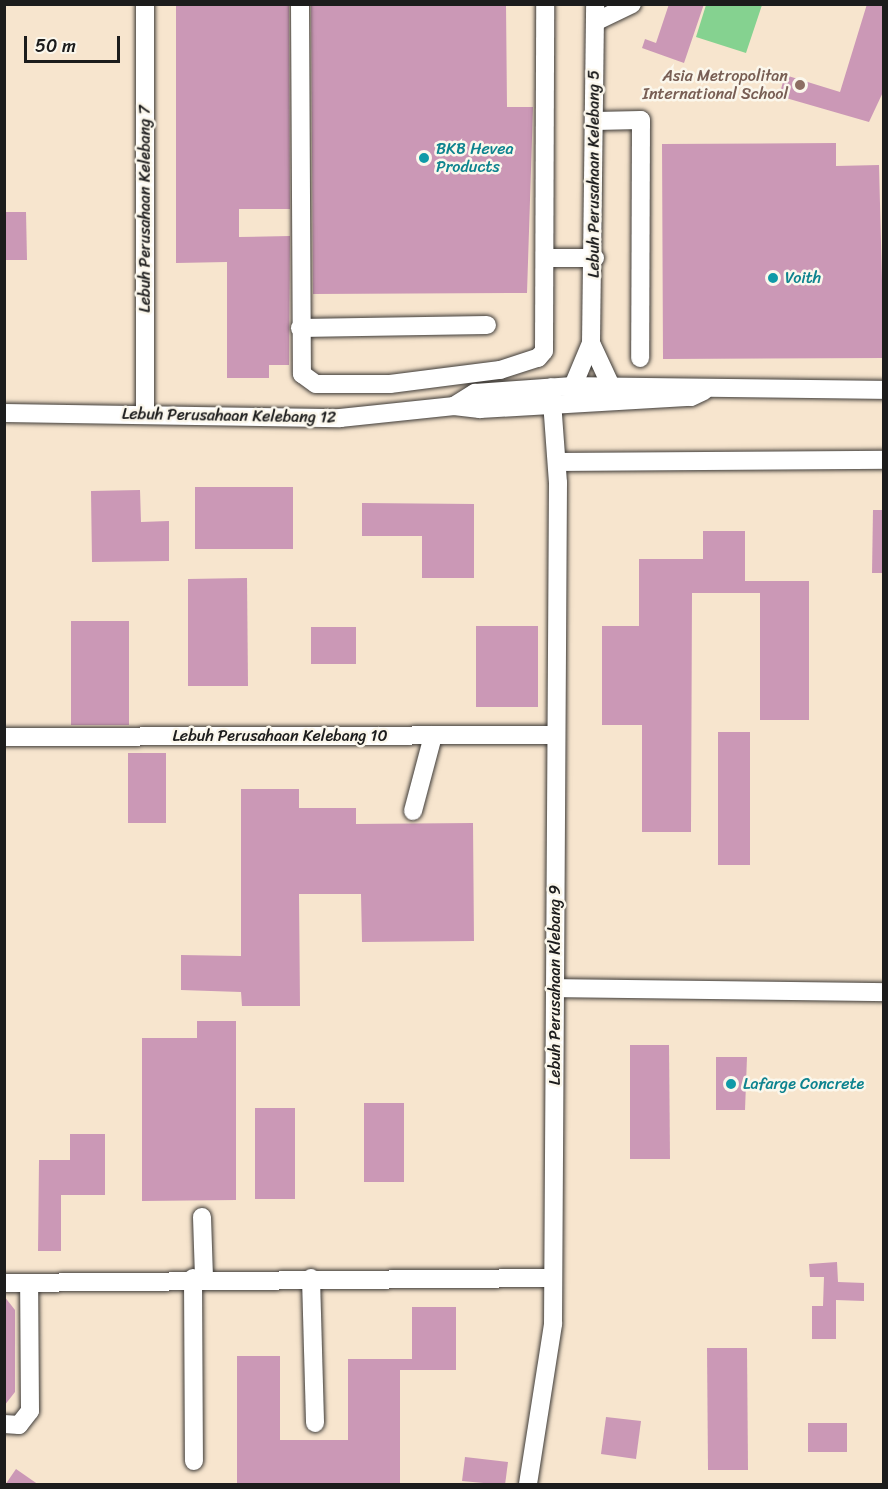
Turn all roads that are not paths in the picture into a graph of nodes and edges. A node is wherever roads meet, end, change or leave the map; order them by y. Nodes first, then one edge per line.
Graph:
1 (145, 4) edge
2 (300, 4) edge
3 (545, 4) edge
4 (632, 4) edge
5 (595, 13) edge
6 (595, 121) junction
7 (545, 258) junction
8 (595, 258) junction
9 (487, 325) dead end
10 (300, 328) junction
11 (591, 343) junction
12 (640, 358) dead end
13 (611, 386) junction
14 (884, 390) edge
15 (704, 391) junction
16 (560, 393) junction
17 (4, 413) edge
18 (145, 413) junction
19 (884, 460) edge
20 (563, 462) junction
21 (558, 483) junction
22 (556, 735) junction
23 (433, 736) junction
24 (4, 737) edge
25 (413, 811) dead end
26 (555, 988) junction
27 (884, 992) edge
28 (202, 1217) dead end
29 (199, 1278) junction
30 (311, 1278) junction
31 (554, 1278) junction
32 (4, 1283) edge
33 (29, 1283) junction
34 (4, 1424) edge
35 (315, 1424) dead end
36 (194, 1461) dead end
37 (528, 1485) edge

1 - 18 street, Lebuh Perusahaan Kelebang 7
2 - 10 street
3 - 7 street
4 - 5 street
5 - 6 street, Lebuh Perusahaan Kelebang 5
6 - 8 street, Lebuh Perusahaan Kelebang 5
6 - 12 street
7 - 8 street
7 - 10 street
8 - 11 street, Lebuh Perusahaan Kelebang 5
9 - 10 street
11 - 13 street, Lebuh Perusahaan Kelebang 5
11 - 16 street, Lebuh Perusahaan Kelebang 5
13 - 15 street, Lebuh Perusahaan Kelebang 12
13 - 16 street, Lebuh Perusahaan Kelebang 12
14 - 15 street, Lebuh Perusahaan Kelebang 12
15 - 16 street, Lebuh Perusahaan Kelebang 12
16 - 18 street, Lebuh Perusahaan Kelebang 12
16 - 20 street, Lebuh Perusahaan Klebang 9
16 - 21 street, Lebuh Perusahaan Klebang 9
17 - 18 street, Lebuh Perusahaan Kelebang 12
19 - 20 street
20 - 21 street, Lebuh Perusahaan Klebang 9
21 - 22 street, Lebuh Perusahaan Klebang 9
22 - 23 street, Lebuh Perusahaan Kelebang 10
22 - 26 street, Lebuh Perusahaan Klebang 9
23 - 24 street, Lebuh Perusahaan Kelebang 10
23 - 25 street
26 - 27 street
26 - 31 street, Lebuh Perusahaan Klebang 9
28 - 29 street
29 - 30 street
29 - 33 street
29 - 36 street
30 - 31 street
30 - 35 street
31 - 37 street, Lebuh Perusahaan Klebang 9
32 - 33 street
33 - 34 street

